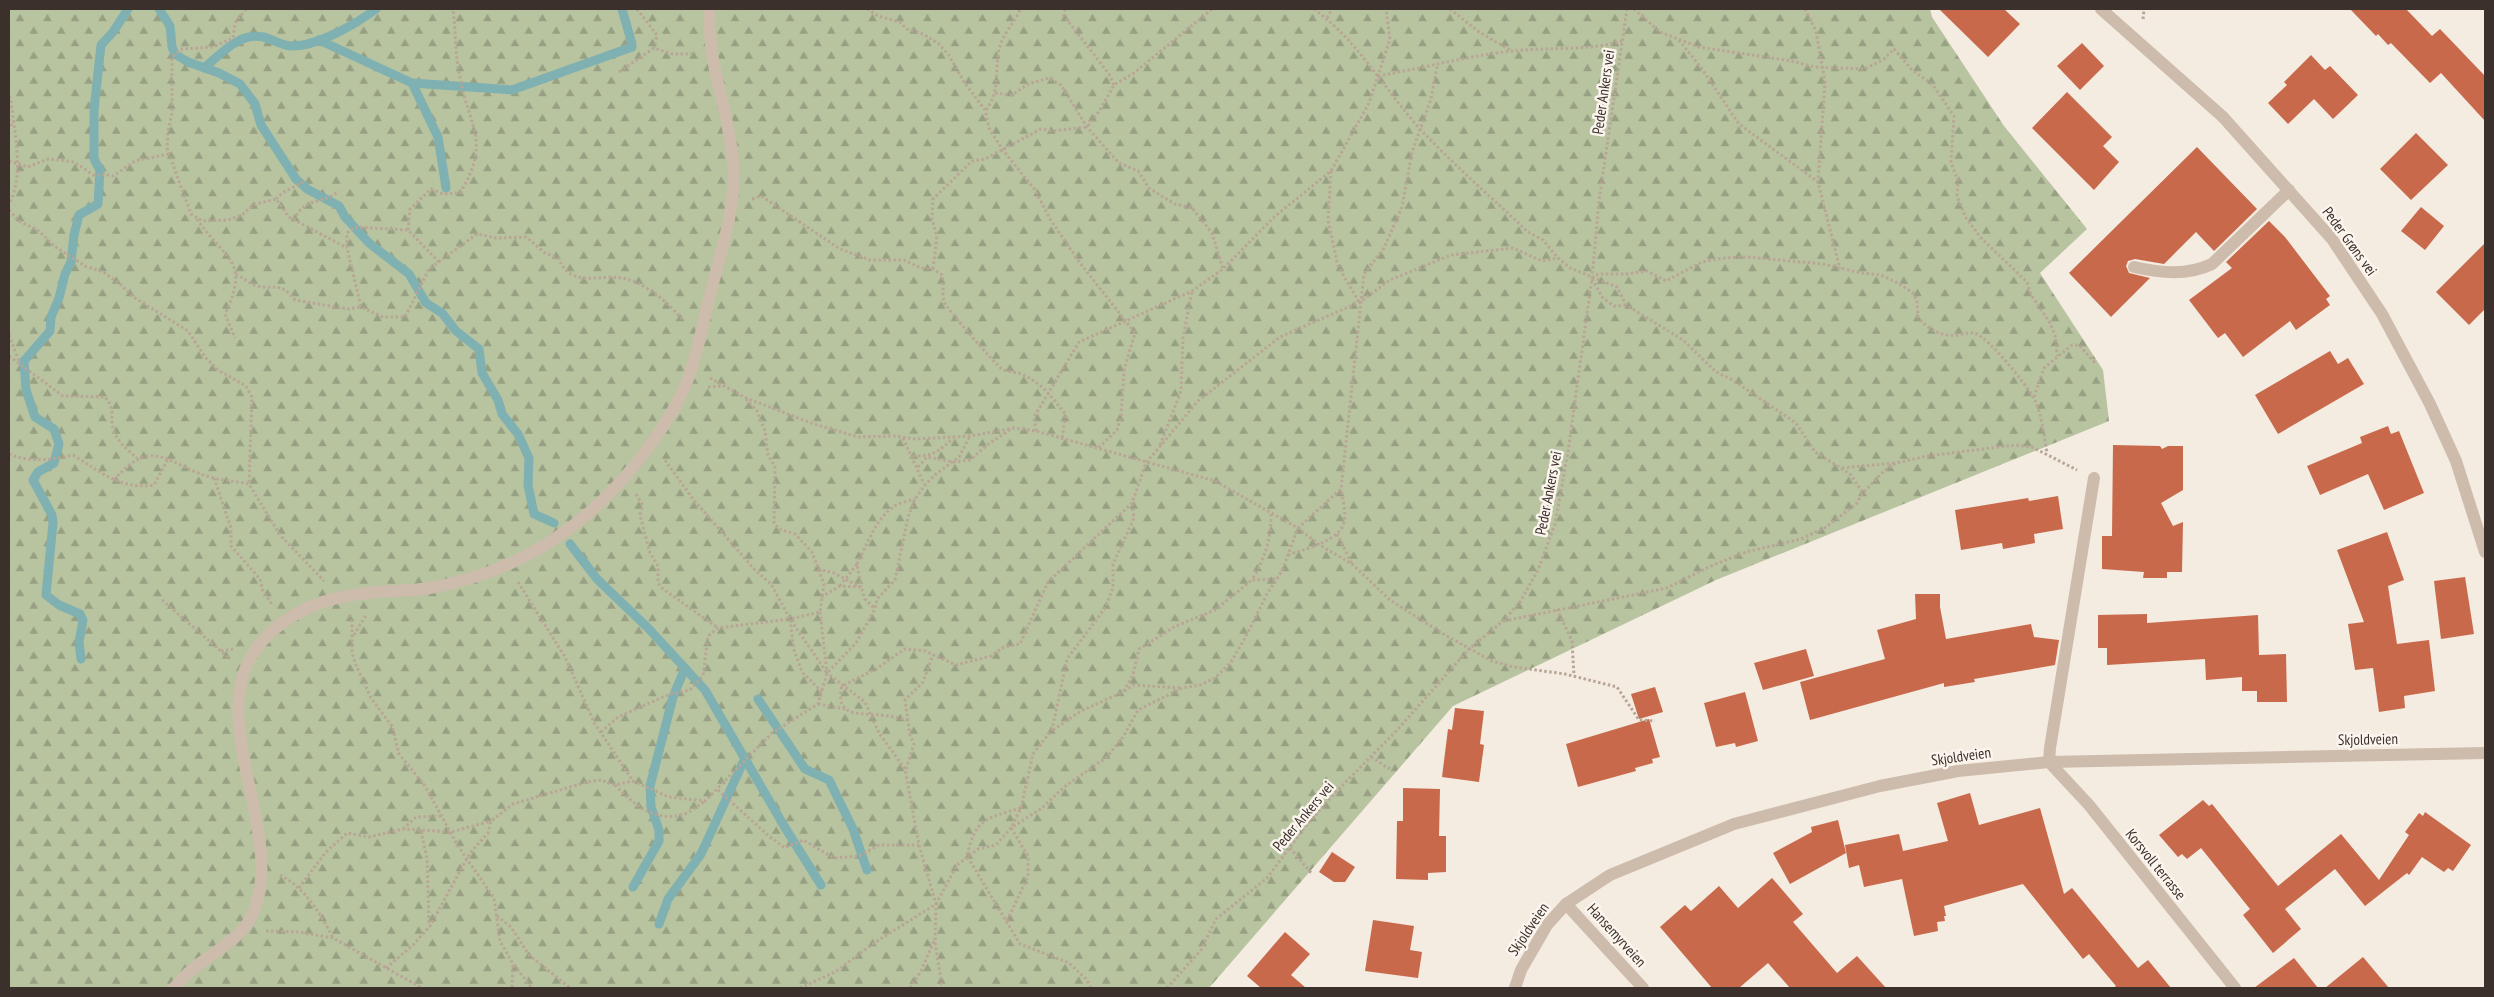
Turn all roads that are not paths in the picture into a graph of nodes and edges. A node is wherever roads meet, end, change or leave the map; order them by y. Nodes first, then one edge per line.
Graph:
1 (708, 9) edge
2 (2101, 9) edge
3 (2289, 190) junction
4 (2134, 267) dead end
5 (2094, 478) road end
6 (2485, 552) edge
7 (2485, 753) edge
8 (2049, 762) junction
9 (1566, 904) junction
10 (174, 988) edge
11 (1515, 988) edge
12 (1643, 988) edge
13 (2234, 988) edge

1 - 10 street
2 - 3 street, Peder Grøns vei
3 - 4 street
3 - 6 street, Peder Grøns vei
5 - 8 street
7 - 8 street, Skjoldveien
8 - 9 street, Skjoldveien
8 - 13 street, Korsvoll terrasse
9 - 11 street, Skjoldveien
9 - 12 street, Hansemyrveien

